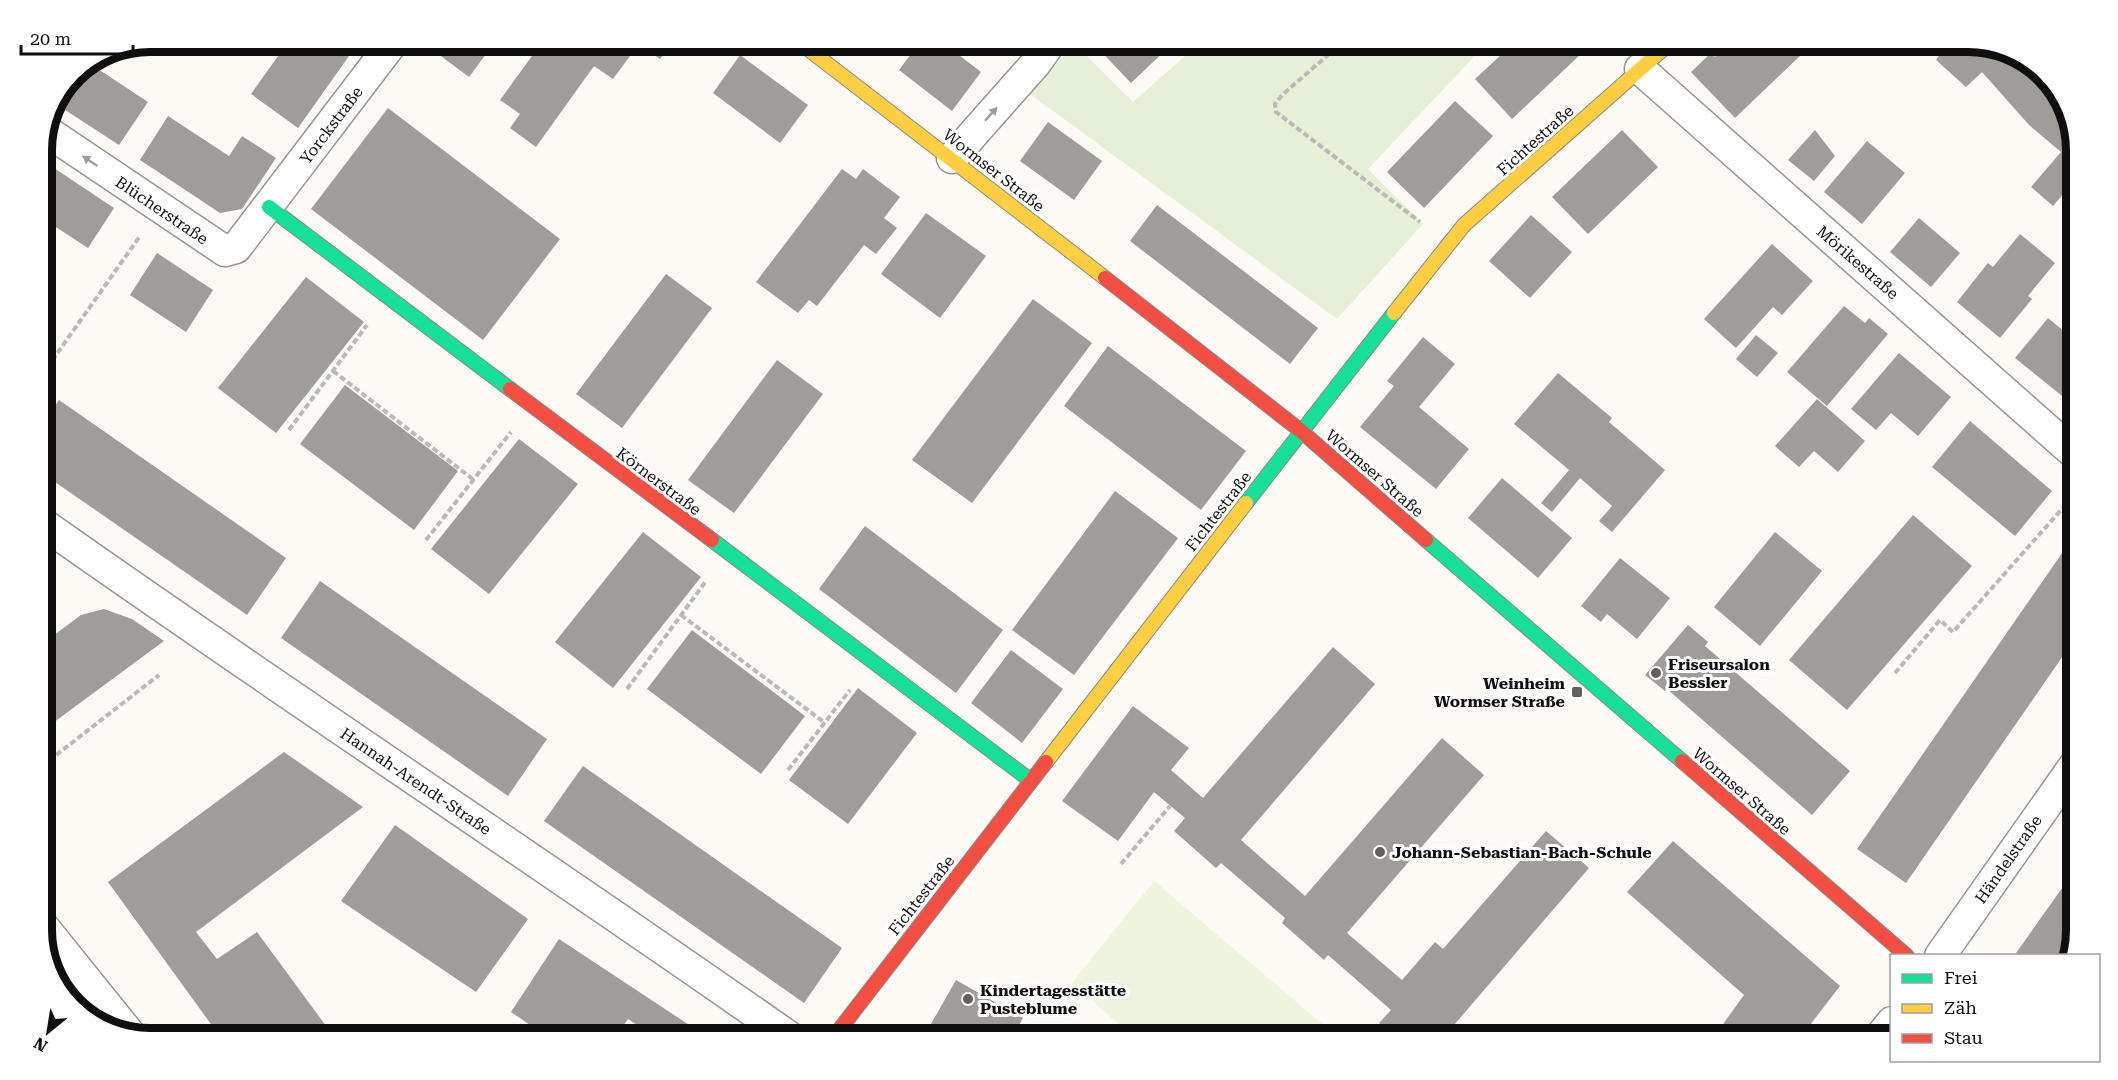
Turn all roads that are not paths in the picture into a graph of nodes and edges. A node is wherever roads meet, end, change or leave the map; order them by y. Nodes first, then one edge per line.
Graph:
1 (385, 52) edge
2 (812, 52) edge
3 (1044, 52) edge
4 (1660, 52) edge
5 (1640, 69) junction
6 (54, 136) edge
7 (952, 158) junction
8 (269, 207) junction
9 (1301, 431) junction
10 (2065, 446) edge
11 (53, 532) edge
12 (2066, 778) edge
13 (1030, 780) junction
14 (53, 939) edge
15 (1905, 954) edge
16 (1941, 954) edge
17 (120, 1022) edge
18 (776, 1028) edge
19 (841, 1028) edge

1 - 8 street, Yorckstraße
2 - 7 street, Wormser Straße
7 -> 3 street
4 - 5 street, Fichtestraße
5 - 9 street, Fichtestraße
5 - 10 street, Mörikestraße
8 -> 6 street, Blücherstraße
7 - 9 street, Wormser Straße
8 - 13 street, Körnerstraße
9 - 13 street, Fichtestraße
9 - 15 street, Wormser Straße
11 - 18 street, Hannah-Arendt-Straße
12 - 16 street, Händelstraße
13 - 19 street, Fichtestraße
14 - 17 street

